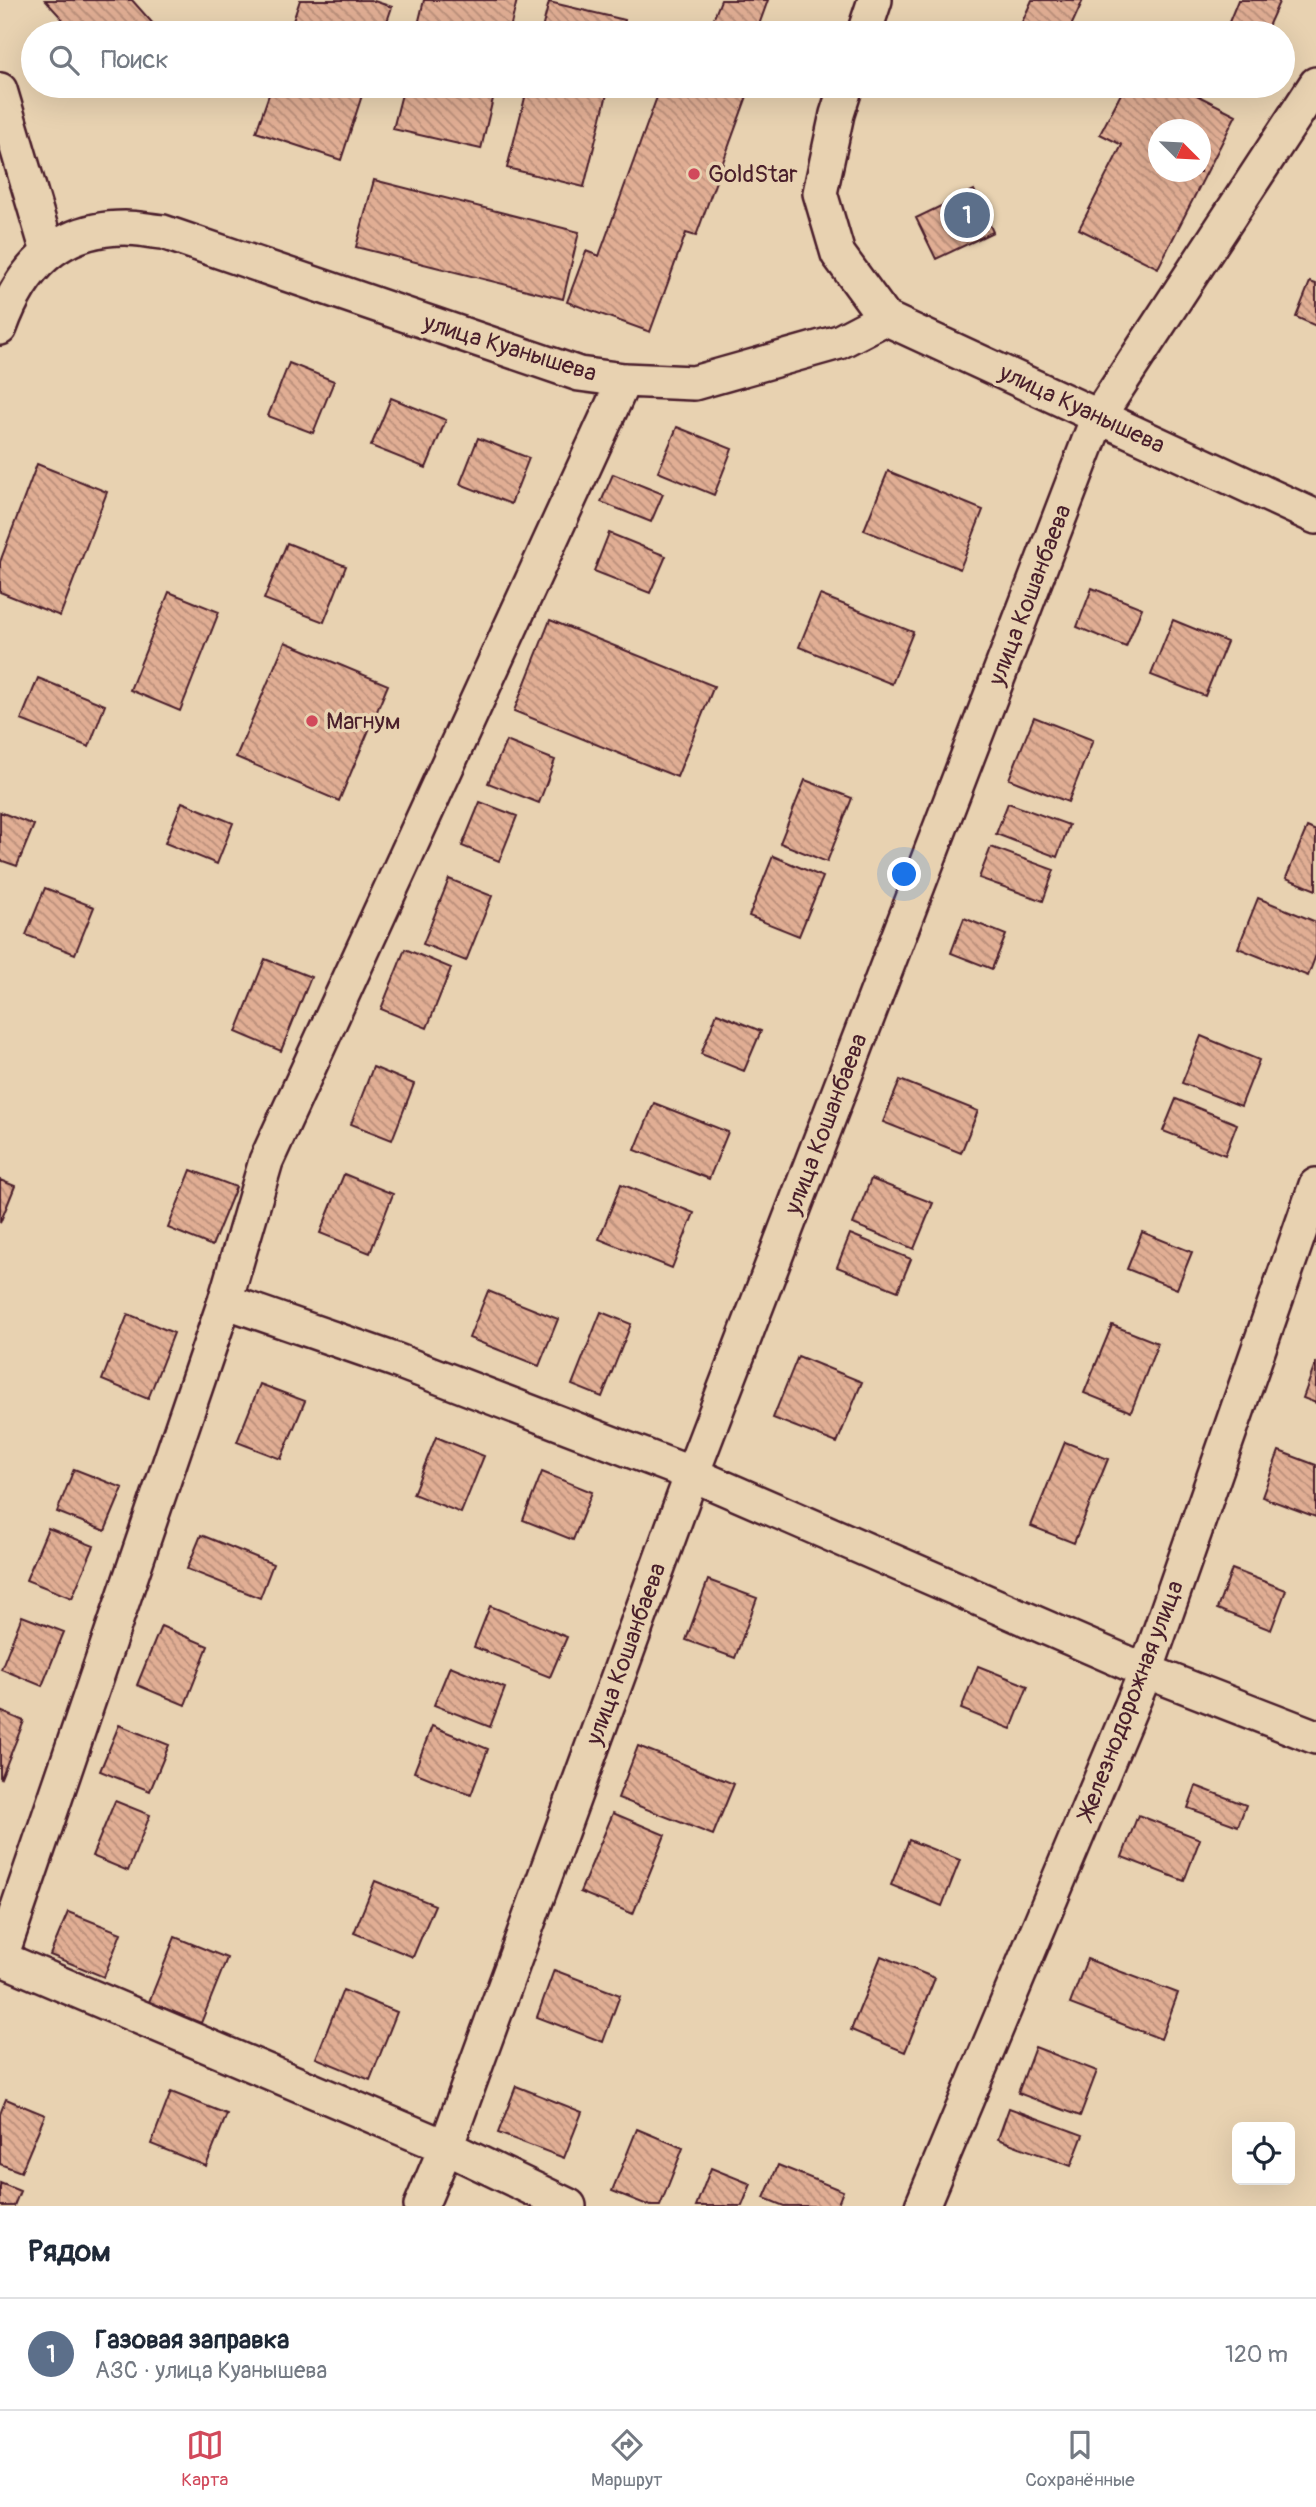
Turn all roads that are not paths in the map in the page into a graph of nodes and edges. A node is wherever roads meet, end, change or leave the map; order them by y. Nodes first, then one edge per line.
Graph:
1 (875, 0) edge
2 (868, 21) edge
3 (1316, 84) edge
4 (0, 90) edge
5 (842, 98) edge
6 (48, 251) junction
7 (885, 318) junction
8 (0, 328) edge
9 (624, 380) junction
10 (1098, 417) junction
11 (1316, 517) edge
12 (1316, 1185) edge
13 (225, 1301) junction
14 (692, 1474) junction
15 (1146, 1671) junction
16 (1316, 1737) edge
17 (0, 1959) edge
18 (446, 2147) junction
19 (421, 2206) edge
20 (569, 2206) edge
21 (922, 2206) edge

1 - 2 street
3 - 10 street, улица Кошанбаева
4 - 6 street
5 - 7 street
6 - 8 street
6 - 9 street, улица Куанышева
7 - 9 street, улица Куанышева
7 - 10 street, улица Куанышева
9 - 13 street
10 - 11 street, улица Куанышева
10 - 14 street, улица Кошанбаева
12 - 15 street, Железнодорожная улица
13 - 14 street
13 - 17 street
14 - 15 street
14 - 18 street, улица Кошанбаева
15 - 16 street
15 - 21 street, Железнодорожная улица
17 - 18 street
18 - 19 street, улица Кошанбаева
18 - 20 street

